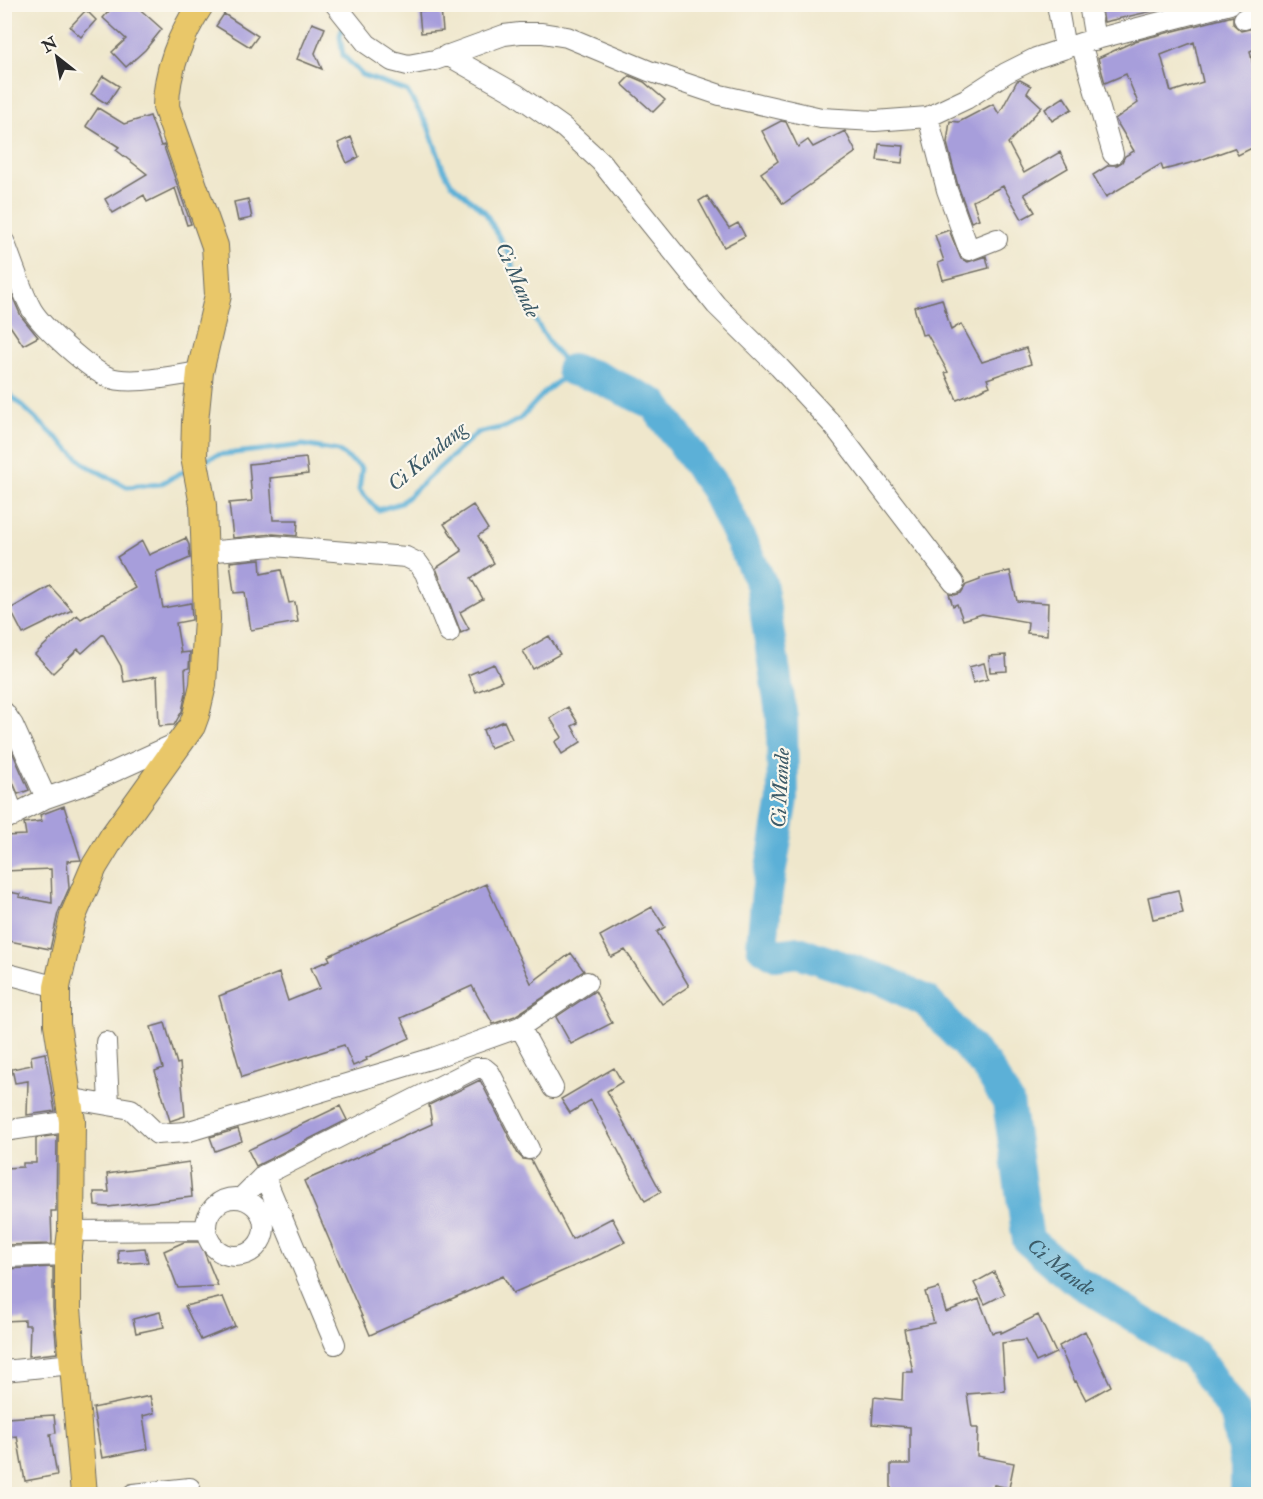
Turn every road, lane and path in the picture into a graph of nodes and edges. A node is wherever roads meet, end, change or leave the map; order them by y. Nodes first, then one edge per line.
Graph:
1 (201, 4) edge
2 (1056, 4) edge
3 (1089, 4) edge
4 (1230, 4) edge
5 (336, 6) edge
6 (1080, 44) junction
7 (447, 55) junction
8 (928, 117) junction
9 (1113, 154) dead end
10 (997, 239) dead end
11 (4, 241) edge
12 (200, 372) junction
13 (204, 552) junction
14 (954, 583) dead end
15 (449, 633) dead end
16 (4, 712) edge
17 (181, 741) junction
18 (4, 789) edge
19 (46, 798) junction
20 (9, 818) edge
21 (4, 973) edge
22 (587, 982) dead end
23 (57, 987) junction
24 (520, 1027) junction
25 (106, 1042) dead end
26 (433, 1058) junction
27 (443, 1084) junction
28 (554, 1088) dead end
29 (109, 1104) junction
30 (70, 1109) junction
31 (4, 1131) edge
32 (529, 1149) dead end
33 (264, 1175) junction
34 (241, 1198) junction
35 (206, 1230) junction
36 (262, 1240) junction
37 (293, 1241) junction
38 (70, 1243) junction
39 (4, 1257) edge
40 (335, 1344) dead end
41 (72, 1364) junction
42 (4, 1371) edge
43 (190, 1488) dead end
44 (84, 1494) edge
45 (133, 1494) edge

1 - 12 main road
2 - 6 street
3 - 6 street
4 - 6 street
5 - 7 street
6 - 8 street
6 - 9 street
7 - 8 street
7 - 14 street
8 - 10 street
11 - 12 street
12 - 13 main road
13 - 15 street
13 - 17 main road
16 - 19 street
17 - 19 street
17 - 23 main road
18 - 20 street
19 - 20 street
21 - 23 street
22 - 24 street
23 - 30 main road
24 - 26 street
24 - 28 street
25 - 29 street
26 - 27 street
26 - 29 street
27 - 32 street
27 - 33 street
29 - 30 street
30 - 31 street
30 - 38 main road
33 - 34 street
33 - 37 street
34 - 35 street
34 - 36 street
35 - 36 street
35 - 38 street
36 - 37 street
37 - 40 street
38 - 39 street
38 - 41 main road
41 - 42 street
41 - 44 main road
43 - 45 street

